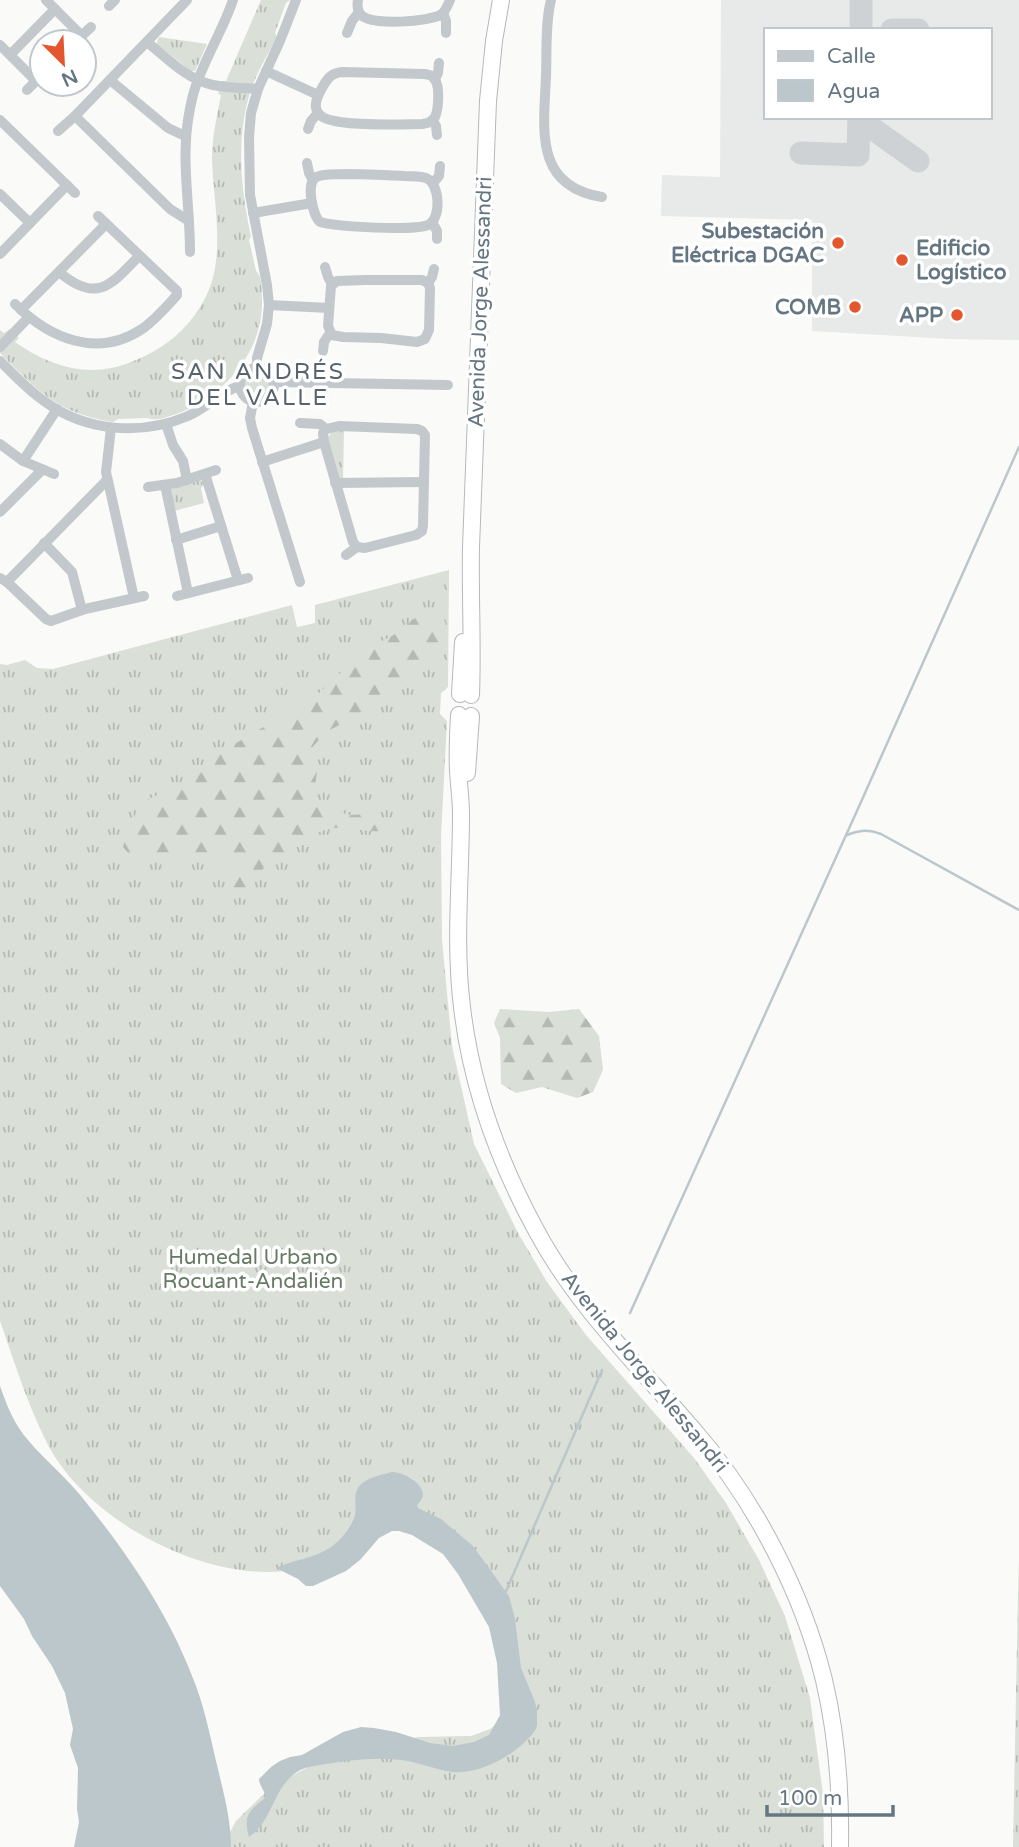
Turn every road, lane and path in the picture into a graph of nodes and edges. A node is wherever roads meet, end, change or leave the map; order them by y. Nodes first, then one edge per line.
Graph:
1 (46, 0) edge
2 (187, 0) edge
3 (233, 0) edge
4 (296, 0) edge
5 (358, 0) edge
6 (450, 0) edge
7 (501, 0) edge
8 (551, 0) edge
9 (55, 9) junction
10 (359, 12) junction
11 (443, 13) junction
12 (70, 28) edge
13 (347, 33) dead end
14 (446, 33) dead end
15 (147, 42) junction
16 (0, 45) edge
17 (10, 55) junction
18 (439, 63) dead end
19 (28, 69) edge
20 (266, 71) junction
21 (435, 79) junction
22 (110, 80) junction
23 (198, 80) junction
24 (258, 89) junction
25 (318, 95) junction
26 (318, 113) junction
27 (75, 116) junction
28 (432, 120) junction
29 (2, 127) edge
30 (308, 129) dead end
31 (58, 131) dead end
32 (437, 135) dead end
33 (186, 136) junction
34 (307, 163) dead end
35 (440, 166) dead end
36 (313, 180) junction
37 (433, 183) junction
38 (0, 194) edge
39 (602, 197) dead end
40 (312, 203) junction
41 (253, 213) junction
42 (189, 221) junction
43 (317, 221) junction
44 (432, 222) junction
45 (30, 223) junction
46 (317, 234) dead end
47 (437, 239) dead end
48 (190, 252) dead end
49 (0, 254) edge
50 (139, 256) junction
51 (325, 267) dead end
52 (434, 269) dead end
53 (59, 272) junction
54 (428, 283) junction
55 (332, 284) junction
56 (269, 305) junction
57 (329, 308) junction
58 (22, 311) junction
59 (330, 333) junction
60 (0, 347) edge
61 (323, 351) dead end
62 (0, 361) edge
63 (257, 368) junction
64 (273, 382) junction
65 (449, 385) dead end
66 (239, 386) junction
67 (253, 401) junction
68 (57, 410) junction
69 (300, 423) dead end
70 (166, 424) junction
71 (111, 428) junction
72 (326, 429) junction
73 (324, 442) junction
74 (0, 444) edge
75 (23, 461) junction
76 (262, 462) junction
77 (42, 470) junction
78 (216, 470) dead end
79 (54, 474) dead end
80 (205, 474) junction
81 (107, 480) junction
82 (187, 480) junction
83 (424, 482) junction
84 (335, 483) junction
85 (165, 485) junction
86 (148, 487) dead end
87 (3, 505) edge
88 (221, 526) junction
89 (176, 540) junction
90 (44, 543) junction
91 (357, 547) junction
92 (346, 555) dead end
93 (4, 580) edge
94 (300, 583) dead end
95 (82, 610) junction
96 (466, 695) dead end
97 (465, 715) dead end
98 (840, 1847) edge

1 - 9 street
2 - 15 street
3 - 23 street
4 - 20 street
5 - 10 street
6 - 11 street
7 - 96 highway, Avenida Jorge Alessandri
8 - 39 street
9 - 12 street
9 - 17 street
10 - 11 street
10 - 13 street
11 - 14 street
15 - 22 street
15 - 23 street
16 - 17 street
17 - 19 street
18 - 21 street
20 - 24 street
20 - 25 street
21 - 25 street
21 - 28 street
22 - 27 street
22 - 33 street
23 - 24 street
23 - 33 street
24 - 41 street
25 - 26 street
26 - 28 street
26 - 30 street
27 - 31 street
27 - 42 street
28 - 32 street
29 - 45 street
33 - 42 street
34 - 36 street
35 - 37 street
36 - 37 street
36 - 40 street
37 - 44 street
38 - 45 street
40 - 41 street
40 - 43 street
41 - 56 street
42 - 48 street
43 - 44 street
43 - 46 street
44 - 47 street
45 - 49 street
50 - 53 street
50 - 53 street
50 - 58 street
51 - 55 street
52 - 54 street
53 - 58 street
54 - 55 street
54 - 59 street
55 - 57 street
56 - 57 street
56 - 63 street
57 - 59 street
58 - 60 street
59 - 61 street
62 - 68 street
63 - 64 street
63 - 66 street
64 - 65 street
64 - 67 street
66 - 67 street
66 - 70 street
67 - 76 street
68 - 71 street
68 - 75 street
69 - 72 street
70 - 71 street
70 - 82 street
71 - 81 street
72 - 73 street
72 - 83 street
73 - 76 street
73 - 84 street
74 - 75 street
75 - 77 street
76 - 94 street
77 - 79 street
77 - 87 street
78 - 80 street
80 - 82 street
80 - 88 street
81 - 90 street
81 - 95 street
82 - 85 street
83 - 84 street
83 - 91 street
84 - 91 street
85 - 86 street
85 - 89 street
88 - 89 street
88 - 89 street
90 - 93 street
90 - 95 street
91 - 92 street
93 - 95 street
97 - 98 highway, Avenida Jorge Alessandri

